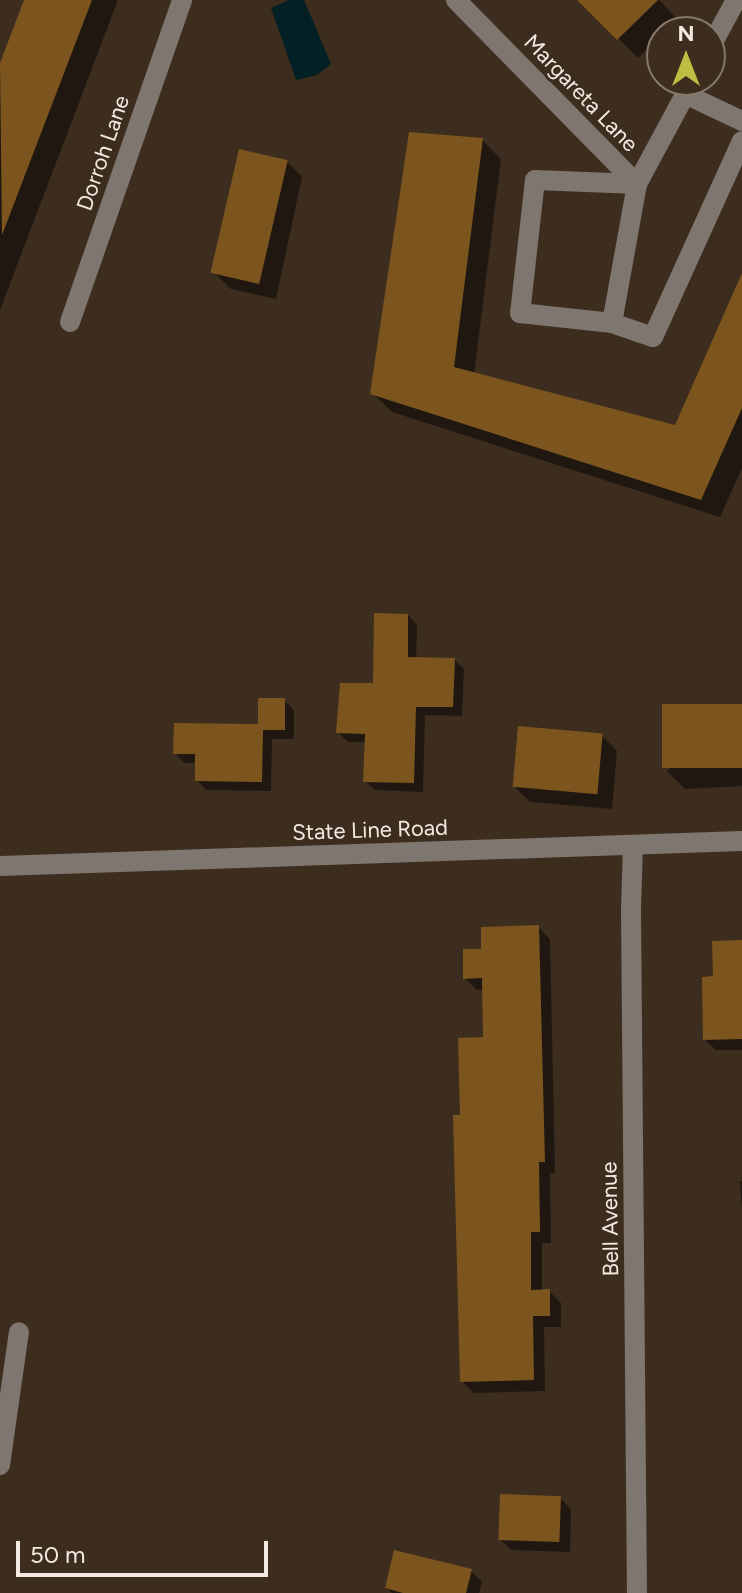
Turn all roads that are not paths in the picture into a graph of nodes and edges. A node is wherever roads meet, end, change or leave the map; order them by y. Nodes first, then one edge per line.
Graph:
1 (182, 0) edge
2 (456, 0) edge
3 (736, 0) edge
4 (726, 18) edge
5 (684, 96) edge
6 (703, 96) edge
7 (742, 121) edge
8 (742, 141) edge
9 (637, 184) junction
10 (70, 322) dead end
11 (612, 323) junction
12 (742, 841) edge
13 (633, 845) junction
14 (0, 866) edge
15 (19, 1332) dead end
16 (0, 1465) edge
17 (637, 1593) edge

1 - 10 street, Dorroh Lane
2 - 9 street, Margareta Lane
3 - 4 street
5 - 9 street
6 - 7 street
8 - 11 street
9 - 11 street
9 - 11 street
12 - 13 street, State Line Road
13 - 14 street, State Line Road
13 - 17 street, Bell Avenue
15 - 16 street

